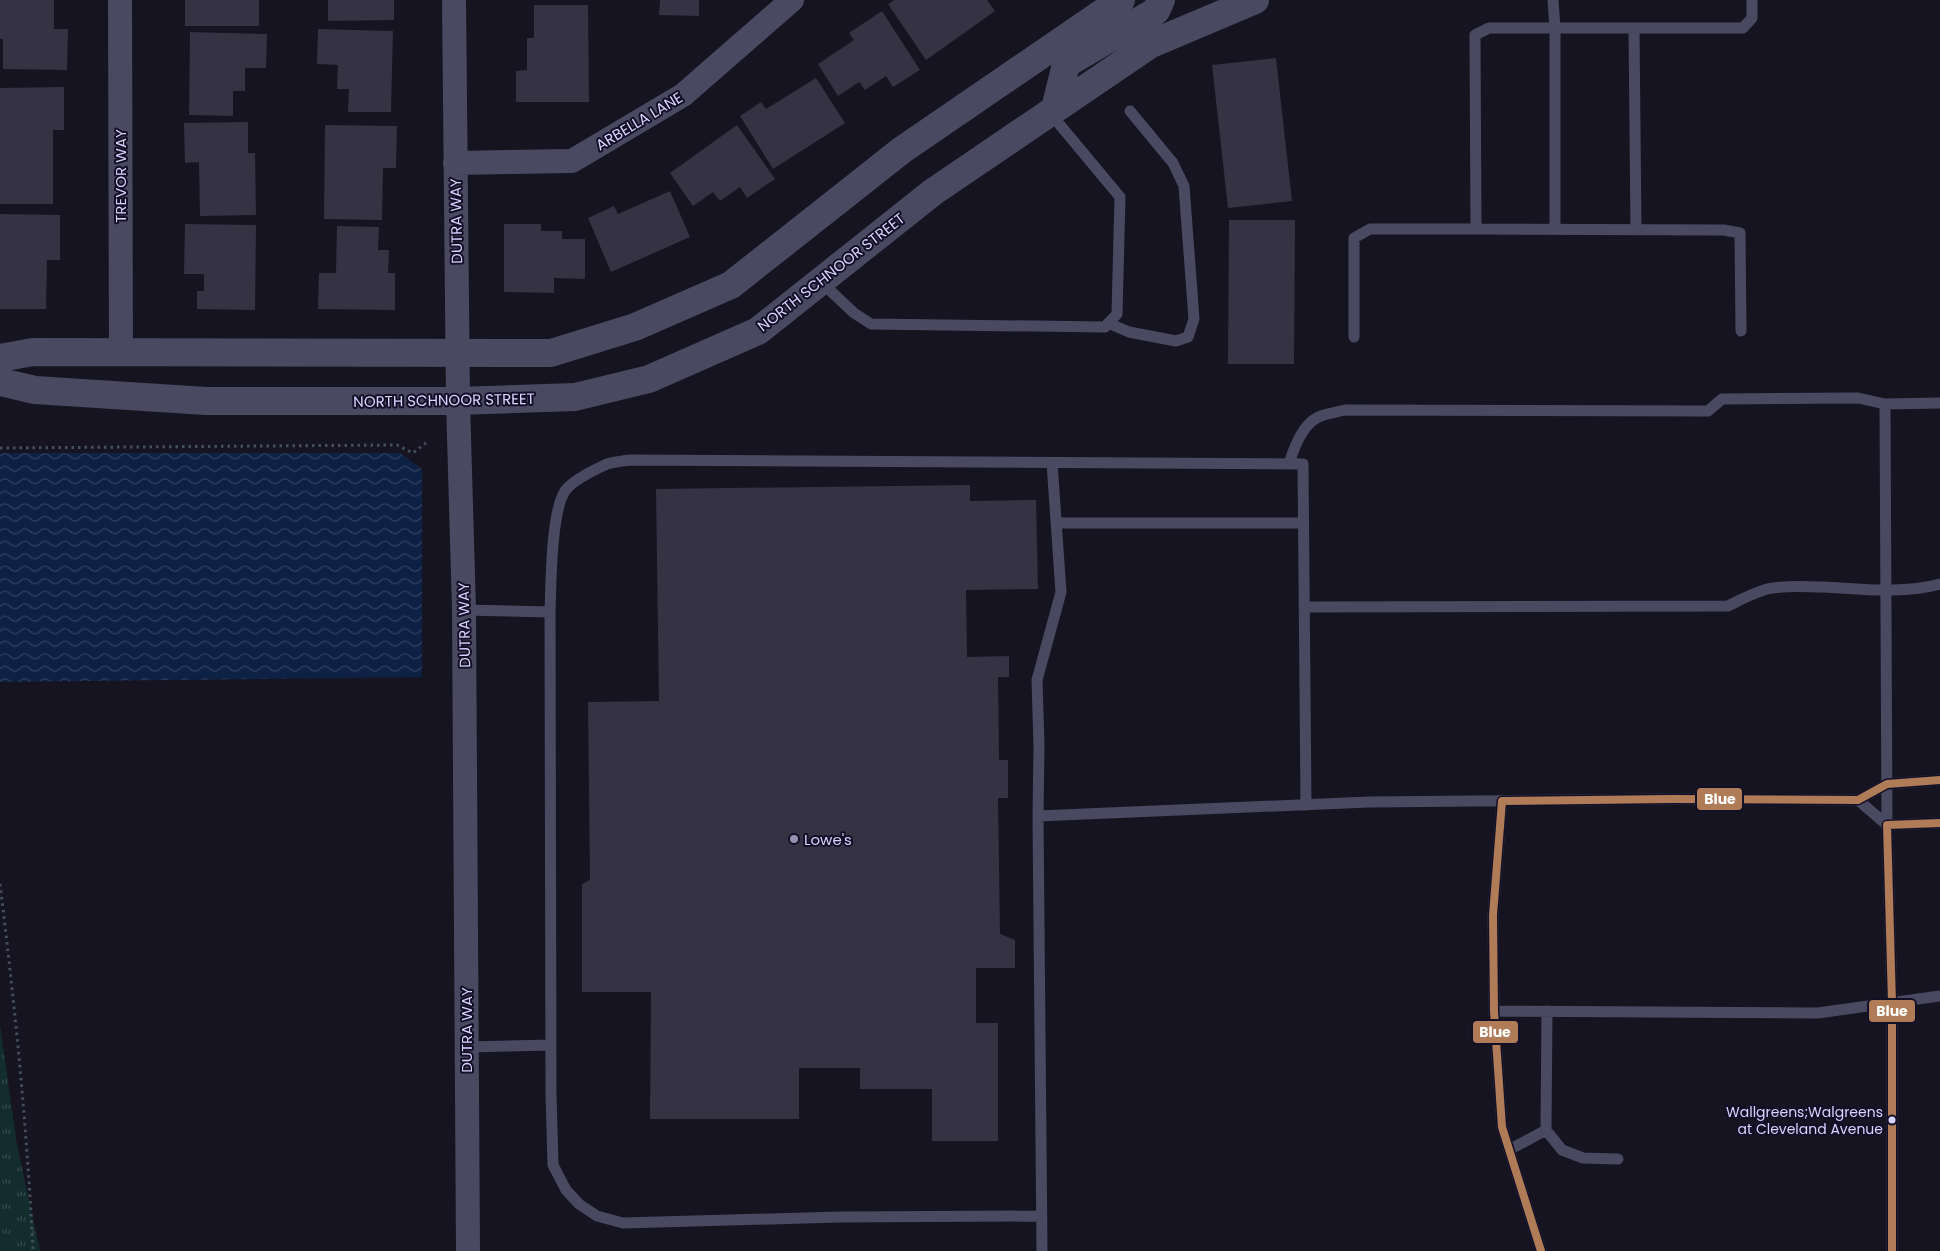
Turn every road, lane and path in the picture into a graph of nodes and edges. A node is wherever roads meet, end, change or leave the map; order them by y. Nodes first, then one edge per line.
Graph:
1 (120, 0) edge
2 (454, 0) edge
3 (792, 0) edge
4 (1121, 0) edge
5 (1161, 0) edge
6 (1255, 0) edge
7 (1552, 0) edge
8 (1752, 0) edge
9 (1555, 28) junction
10 (1634, 28) junction
11 (1052, 111) junction
12 (1130, 111) dead end
13 (455, 163) junction
14 (1476, 229) junction
15 (1555, 229) junction
16 (1636, 230) junction
17 (821, 282) junction
18 (1108, 323) junction
19 (1741, 331) dead end
20 (1354, 336) dead end
21 (121, 352) junction
22 (458, 353) junction
23 (0, 358) edge
24 (0, 382) edge
25 (458, 401) junction
26 (1940, 403) edge
27 (1885, 404) junction
28 (426, 443) dead end
29 (0, 448) edge
30 (1052, 463) junction
31 (1289, 464) junction
32 (1303, 522) junction
33 (1056, 523) junction
34 (1940, 584) edge
35 (1885, 590) junction
36 (1304, 608) junction
37 (464, 610) junction
38 (550, 612) junction
39 (1940, 780) edge
40 (1887, 784) junction
41 (1858, 800) junction
42 (1502, 801) junction
43 (1306, 805) junction
44 (1038, 816) junction
45 (1940, 823) edge
46 (1887, 824) junction
47 (0, 884) edge
48 (1940, 996) edge
49 (1892, 1003) junction
50 (1494, 1010) junction
51 (1547, 1011) junction
52 (551, 1045) junction
53 (466, 1047) junction
54 (1546, 1130) junction
55 (1510, 1150) junction
56 (1618, 1159) dead end
57 (1042, 1216) junction
58 (33, 1251) edge
59 (468, 1251) edge
60 (1042, 1251) edge
61 (1541, 1251) edge
62 (1892, 1251) edge

1 - 21 street, TREVOR WAY
2 - 13 street, DUTRA WAY
3 - 13 street, ARBELLA LANE
4 - 22 street
5 - 11 street
6 - 11 street, NORTH SCHNOOR STREET
7 - 9 lane
8 - 10 lane
9 - 10 lane
9 - 14 lane
9 - 15 lane
10 - 16 lane
11 - 17 street, NORTH SCHNOOR STREET
11 - 18 lane
12 - 18 lane
13 - 22 street, DUTRA WAY
14 - 15 lane
14 - 20 lane
15 - 16 lane
16 - 19 lane
17 - 18 lane
17 - 25 street, NORTH SCHNOOR STREET
21 - 22 street
21 - 23 street
22 - 25 street, DUTRA WAY
24 - 25 street, NORTH SCHNOOR STREET
25 - 37 street, DUTRA WAY
26 - 27 lane
27 - 31 lane
27 - 35 lane
28 - 29 path
30 - 31 lane
30 - 33 lane
30 - 38 lane
31 - 32 lane
32 - 33 lane
32 - 36 lane
33 - 44 lane
34 - 35 lane
35 - 36 lane
35 - 40 lane
36 - 43 lane
37 - 38 lane
37 - 53 street, DUTRA WAY
38 - 52 lane
39 - 40 lane
40 - 41 lane
40 - 46 lane
41 - 42 lane
41 - 46 lane
42 - 43 lane
42 - 50 lane
43 - 44 lane
44 - 57 lane
45 - 46 lane
46 - 49 lane
47 - 58 path
48 - 49 lane
49 - 51 lane
49 - 62 lane
50 - 51 lane
50 - 55 lane
51 - 54 lane
52 - 53 lane
52 - 57 lane
53 - 59 street, DUTRA WAY
54 - 55 lane
54 - 56 lane
55 - 61 lane
57 - 60 lane

